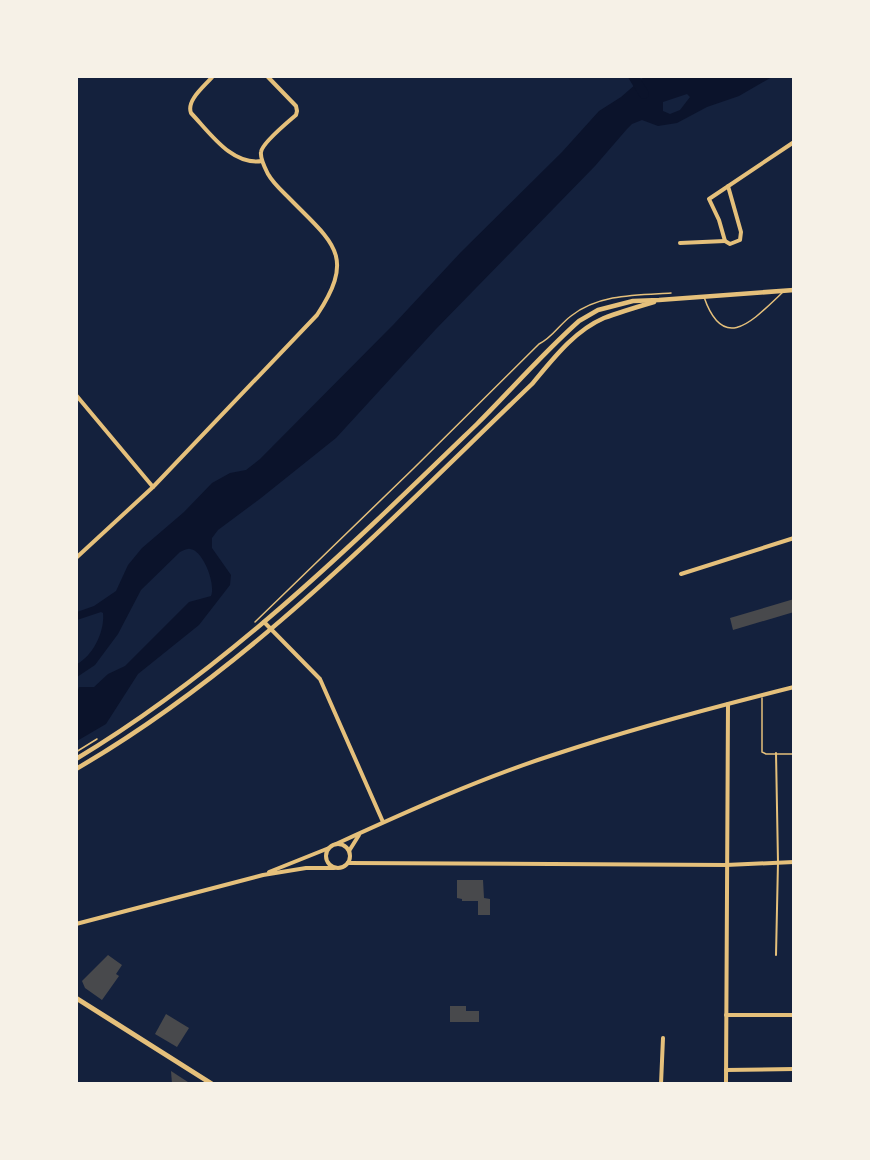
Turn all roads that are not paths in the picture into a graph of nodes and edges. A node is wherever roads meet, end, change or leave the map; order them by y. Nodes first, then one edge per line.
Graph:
1 (213, 76) edge
2 (267, 76) edge
3 (794, 142) edge
4 (262, 161) junction
5 (728, 186) junction
6 (725, 241) junction
7 (680, 243) dead end
8 (785, 290) junction
9 (794, 290) edge
10 (704, 296) junction
11 (659, 300) junction
12 (76, 395) edge
13 (153, 488) junction
14 (794, 538) edge
15 (76, 558) edge
16 (681, 574) dead end
17 (264, 622) junction
18 (272, 630) junction
19 (794, 687) edge
20 (762, 695) junction
21 (728, 704) junction
22 (776, 753) junction
23 (794, 754) edge
24 (76, 759) edge
25 (76, 769) edge
26 (383, 822) junction
27 (360, 834) junction
28 (336, 844) junction
29 (329, 848) junction
30 (349, 852) junction
31 (778, 862) junction
32 (794, 862) edge
33 (348, 863) junction
34 (726, 866) junction
35 (333, 868) junction
36 (263, 875) junction
37 (76, 924) edge
38 (776, 955) dead end
39 (76, 998) edge
40 (80, 1003) edge
41 (726, 1015) junction
42 (794, 1015) edge
43 (663, 1038) dead end
44 (794, 1069) edge
45 (726, 1070) junction
46 (212, 1083) edge
47 (661, 1083) edge
48 (726, 1083) edge

1 - 4 street
2 - 4 street
3 - 5 street
4 - 13 street
5 - 6 street
5 - 6 street
6 - 7 street
8 - 9 street
8 - 10 street
8 - 10 lane
10 - 11 street
11 - 17 street
11 - 18 street
12 - 13 street
13 - 15 street
14 - 16 street
17 - 18 street
17 - 24 street
18 - 25 street
18 - 26 street
19 - 20 street
20 - 21 street
20 - 22 lane
21 - 26 street
21 - 34 street
22 - 23 lane
22 - 31 street
26 - 27 street
27 - 28 street
27 - 30 street
28 - 29 street
28 - 30 street
29 - 35 street
29 - 36 street
30 - 33 street
31 - 32 street
31 - 34 street
31 - 38 street
33 - 34 street
33 - 35 street
34 - 41 street
35 - 36 street
36 - 37 street
39 - 40 main road
40 - 46 main road
41 - 42 street
41 - 45 street
43 - 47 street
44 - 45 street
45 - 48 street

